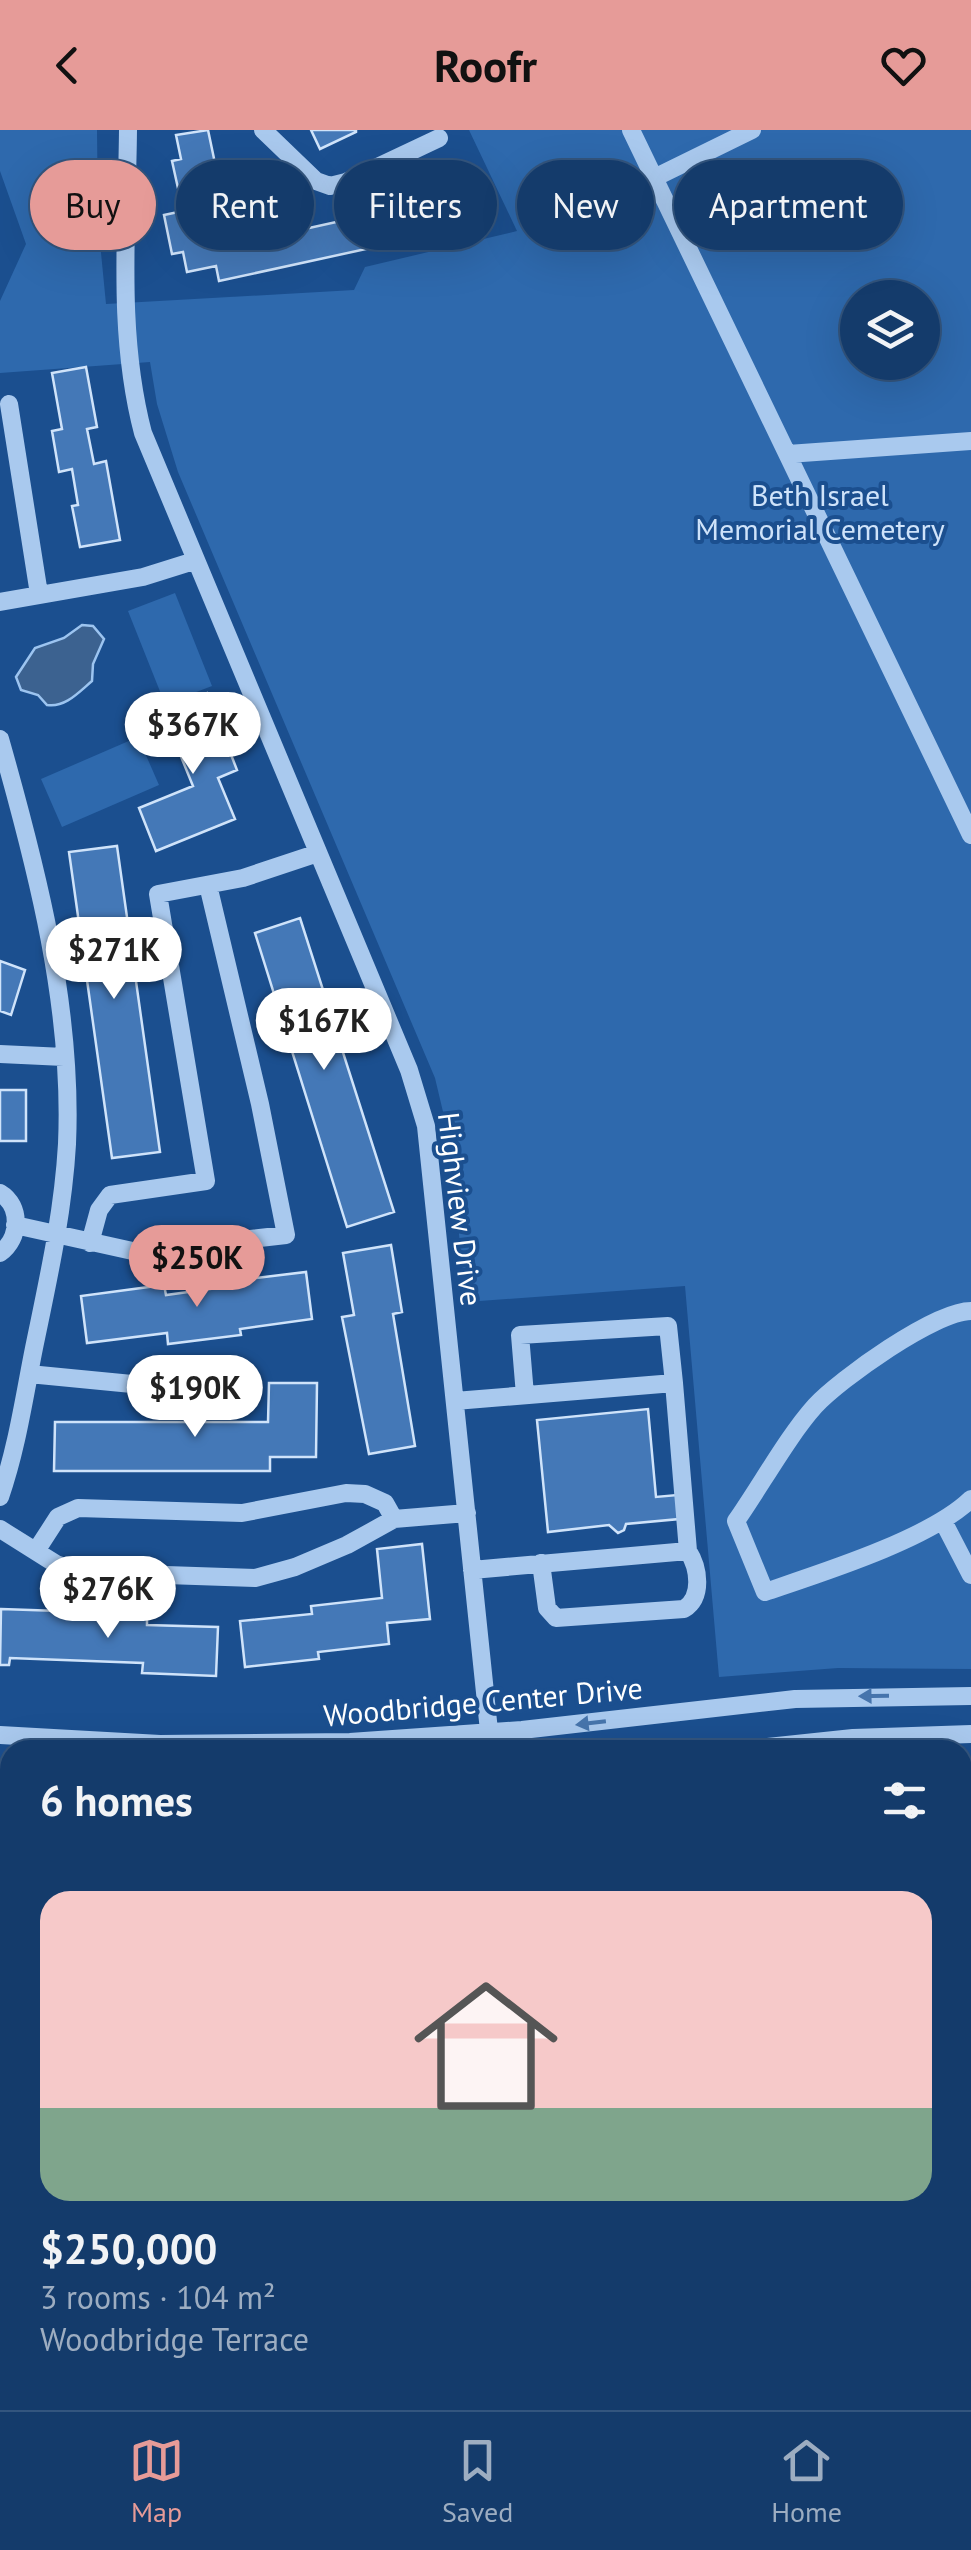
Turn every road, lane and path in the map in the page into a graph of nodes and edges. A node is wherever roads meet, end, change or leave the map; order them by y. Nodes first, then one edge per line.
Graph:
1 (128, 130) edge
2 (262, 130) edge
3 (630, 130) edge
4 (752, 130) edge
5 (439, 138) dead end
6 (645, 160) edge
7 (654, 178) joint
8 (8, 404) dead end
9 (971, 441) edge
10 (788, 454) junction
11 (194, 561) junction
12 (39, 594) junction
13 (0, 602) edge
14 (0, 739) edge
15 (965, 808) edge
16 (971, 835) edge
17 (318, 853) junction
18 (208, 885) junction
19 (0, 1054) edge
20 (64, 1057) junction
21 (0, 1193) edge
22 (15, 1224) junction
23 (58, 1234) junction
24 (90, 1243) junction
25 (0, 1253) edge
26 (971, 1311) edge
27 (29, 1374) junction
28 (674, 1382) junction
29 (132, 1384) dead end
30 (525, 1395) junction
31 (456, 1401) junction
32 (0, 1496) edge
33 (971, 1499) edge
34 (467, 1512) junction
35 (394, 1519) junction
36 (942, 1521) junction
37 (0, 1529) edge
38 (36, 1551) junction
39 (688, 1551) junction
40 (542, 1563) junction
41 (472, 1570) junction
42 (971, 1575) edge
43 (971, 1696) edge
44 (971, 1734) edge
45 (0, 1735) edge
46 (131, 1740) edge
47 (490, 1740) edge
48 (504, 1740) edge
49 (834, 1740) edge

1 - 11 street, Highview Drive
2 - 5 street
3 - 6 street
4 - 7 street
7 - 10 street
8 - 12 street
9 - 10 street
10 - 15 street
11 - 12 street
11 - 17 street, Highview Drive
12 - 13 street
14 - 20 street
15 - 16 street
17 - 18 street
17 - 31 street, Highview Drive
18 - 24 street
18 - 24 street
19 - 20 street
20 - 23 street
21 - 22 street
22 - 23 street
22 - 25 street
23 - 24 street
23 - 27 street
26 - 36 street
27 - 29 street
27 - 32 street
28 - 30 street
28 - 30 street
28 - 39 street
30 - 31 street
31 - 34 street, Highview Drive
33 - 36 street
34 - 35 street
34 - 41 street, Highview Drive
35 - 38 street
35 - 38 street
36 - 42 street
37 - 38 street
39 - 40 street
39 - 40 street
40 - 41 street
41 - 47 street, Highview Drive
43 -> 48 street, Woodbridge Center Drive
44 - 49 street
45 - 46 street, Woodbridge Center Drive

